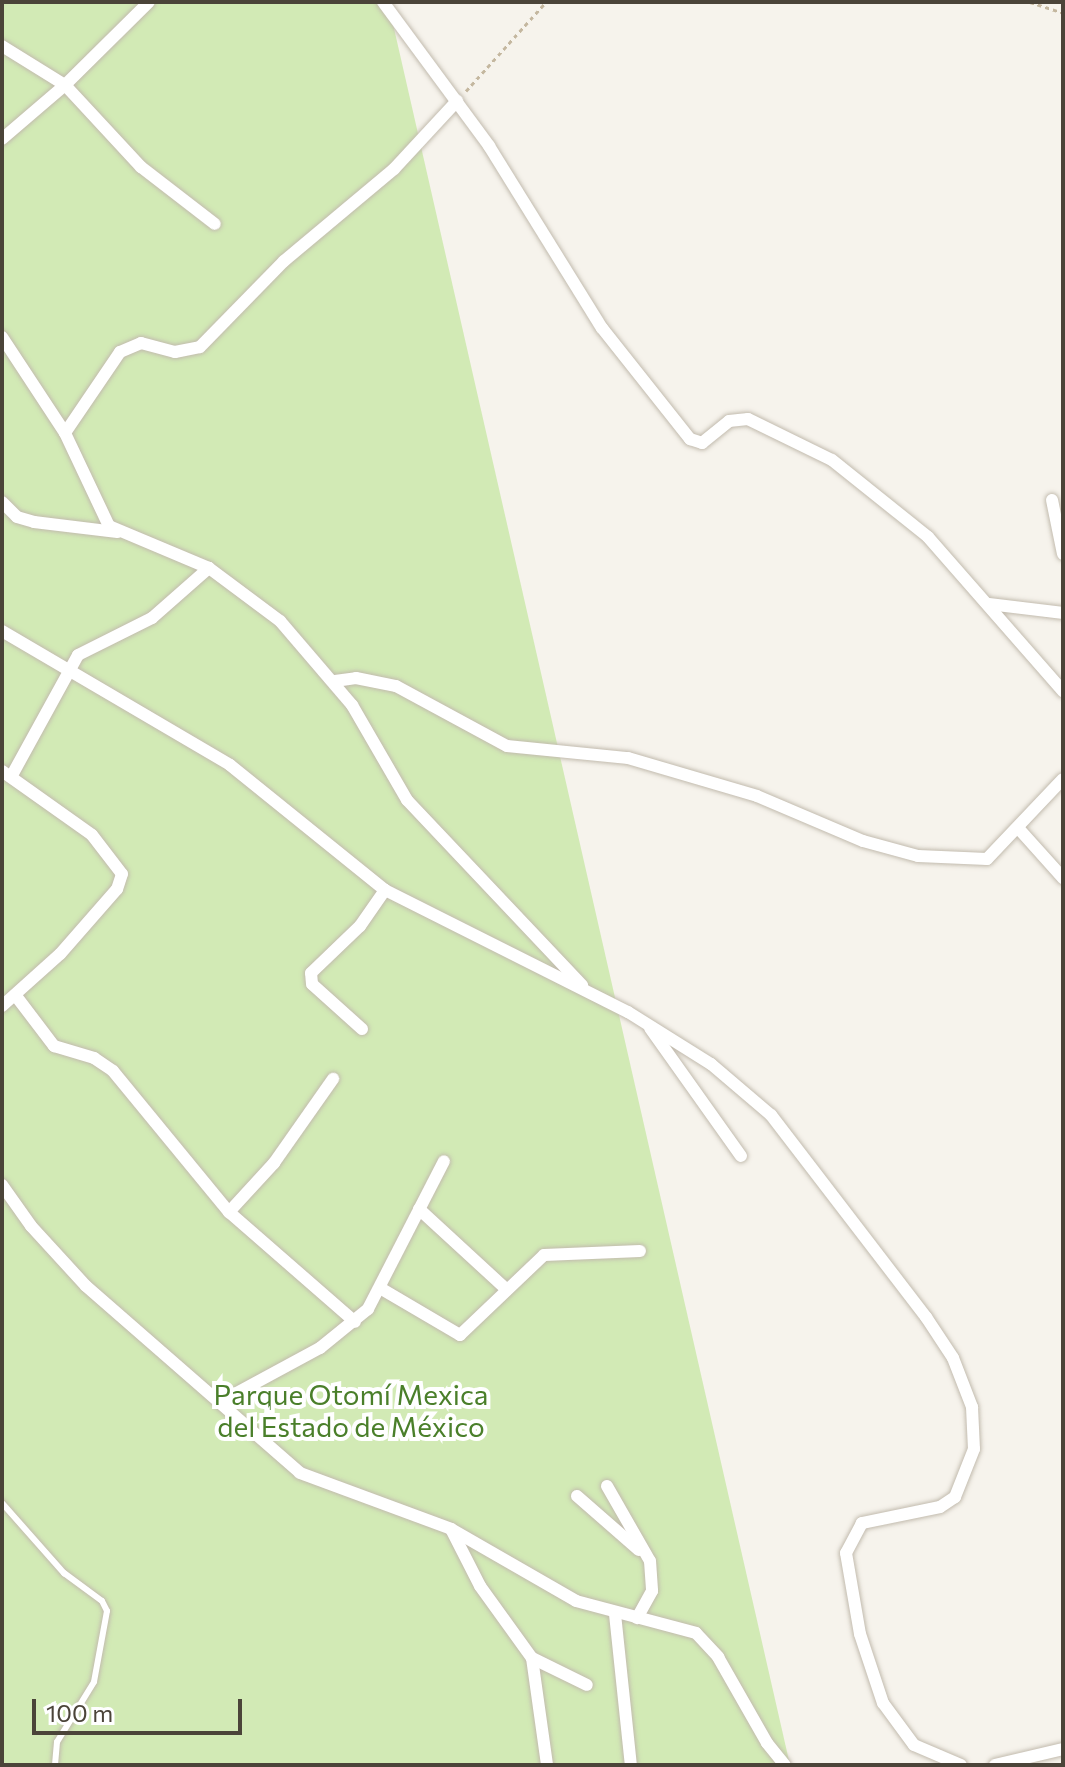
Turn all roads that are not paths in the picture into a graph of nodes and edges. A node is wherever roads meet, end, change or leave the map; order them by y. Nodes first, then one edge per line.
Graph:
1 (149, 2) edge
2 (383, 2) edge
3 (2, 46) edge
4 (65, 85) junction
5 (457, 101) junction
6 (2, 139) edge
7 (215, 224) dead end
8 (2, 337) edge
9 (65, 433) junction
10 (1052, 500) dead end
11 (2, 502) edge
12 (117, 532) junction
13 (1063, 554) edge
14 (209, 568) junction
15 (989, 604) junction
16 (1063, 613) edge
17 (2, 631) edge
18 (69, 667) junction
19 (335, 681) junction
20 (1063, 691) edge
21 (7, 774) edge
22 (1063, 779) edge
23 (1019, 829) junction
24 (1063, 878) edge
25 (385, 890) junction
26 (587, 991) junction
27 (16, 996) junction
28 (3, 1005) edge
29 (648, 1024) junction
30 (362, 1029) dead end
31 (333, 1079) dead end
32 (741, 1156) dead end
33 (444, 1161) dead end
34 (2, 1185) edge
35 (419, 1209) junction
36 (229, 1212) junction
37 (640, 1251) dead end
38 (380, 1288) junction
39 (506, 1289) junction
40 (355, 1322) junction
41 (220, 1402) junction
42 (607, 1486) dead end
43 (577, 1496) dead end
44 (2, 1503) edge
45 (451, 1529) junction
46 (650, 1561) junction
47 (615, 1614) junction
48 (637, 1618) junction
49 (532, 1658) junction
50 (587, 1685) dead end
51 (1063, 1749) edge
52 (55, 1765) edge
53 (547, 1765) edge
54 (631, 1765) edge
55 (785, 1765) edge
56 (961, 1765) edge
57 (995, 1765) edge

1 - 4 street
2 - 5 street
3 - 4 street
4 - 6 street
4 - 7 street
5 - 9 street
5 - 15 street
8 - 9 street
9 - 12 street
10 - 13 street
11 - 12 street
12 - 14 street
14 - 18 street
14 - 19 street
15 - 16 street
15 - 20 street
17 - 18 street
18 - 21 street
18 - 25 street
19 - 23 street
19 - 26 street
21 - 27 street
22 - 23 street
23 - 24 street
25 - 26 street
25 - 30 street
26 - 29 street
27 - 28 street
27 - 36 street
29 - 32 street
29 - 56 street
31 - 36 street
33 - 35 street
34 - 41 street
35 - 38 street
35 - 39 street
36 - 40 street
37 - 39 street
38 - 39 street
38 - 40 street
40 - 41 street
41 - 45 street
42 - 46 street
43 - 46 street
44 - 52 lane
45 - 47 street
45 - 49 street
46 - 48 street
47 - 48 street
47 - 54 street
48 - 55 street
49 - 50 street
49 - 53 street
51 - 57 street

